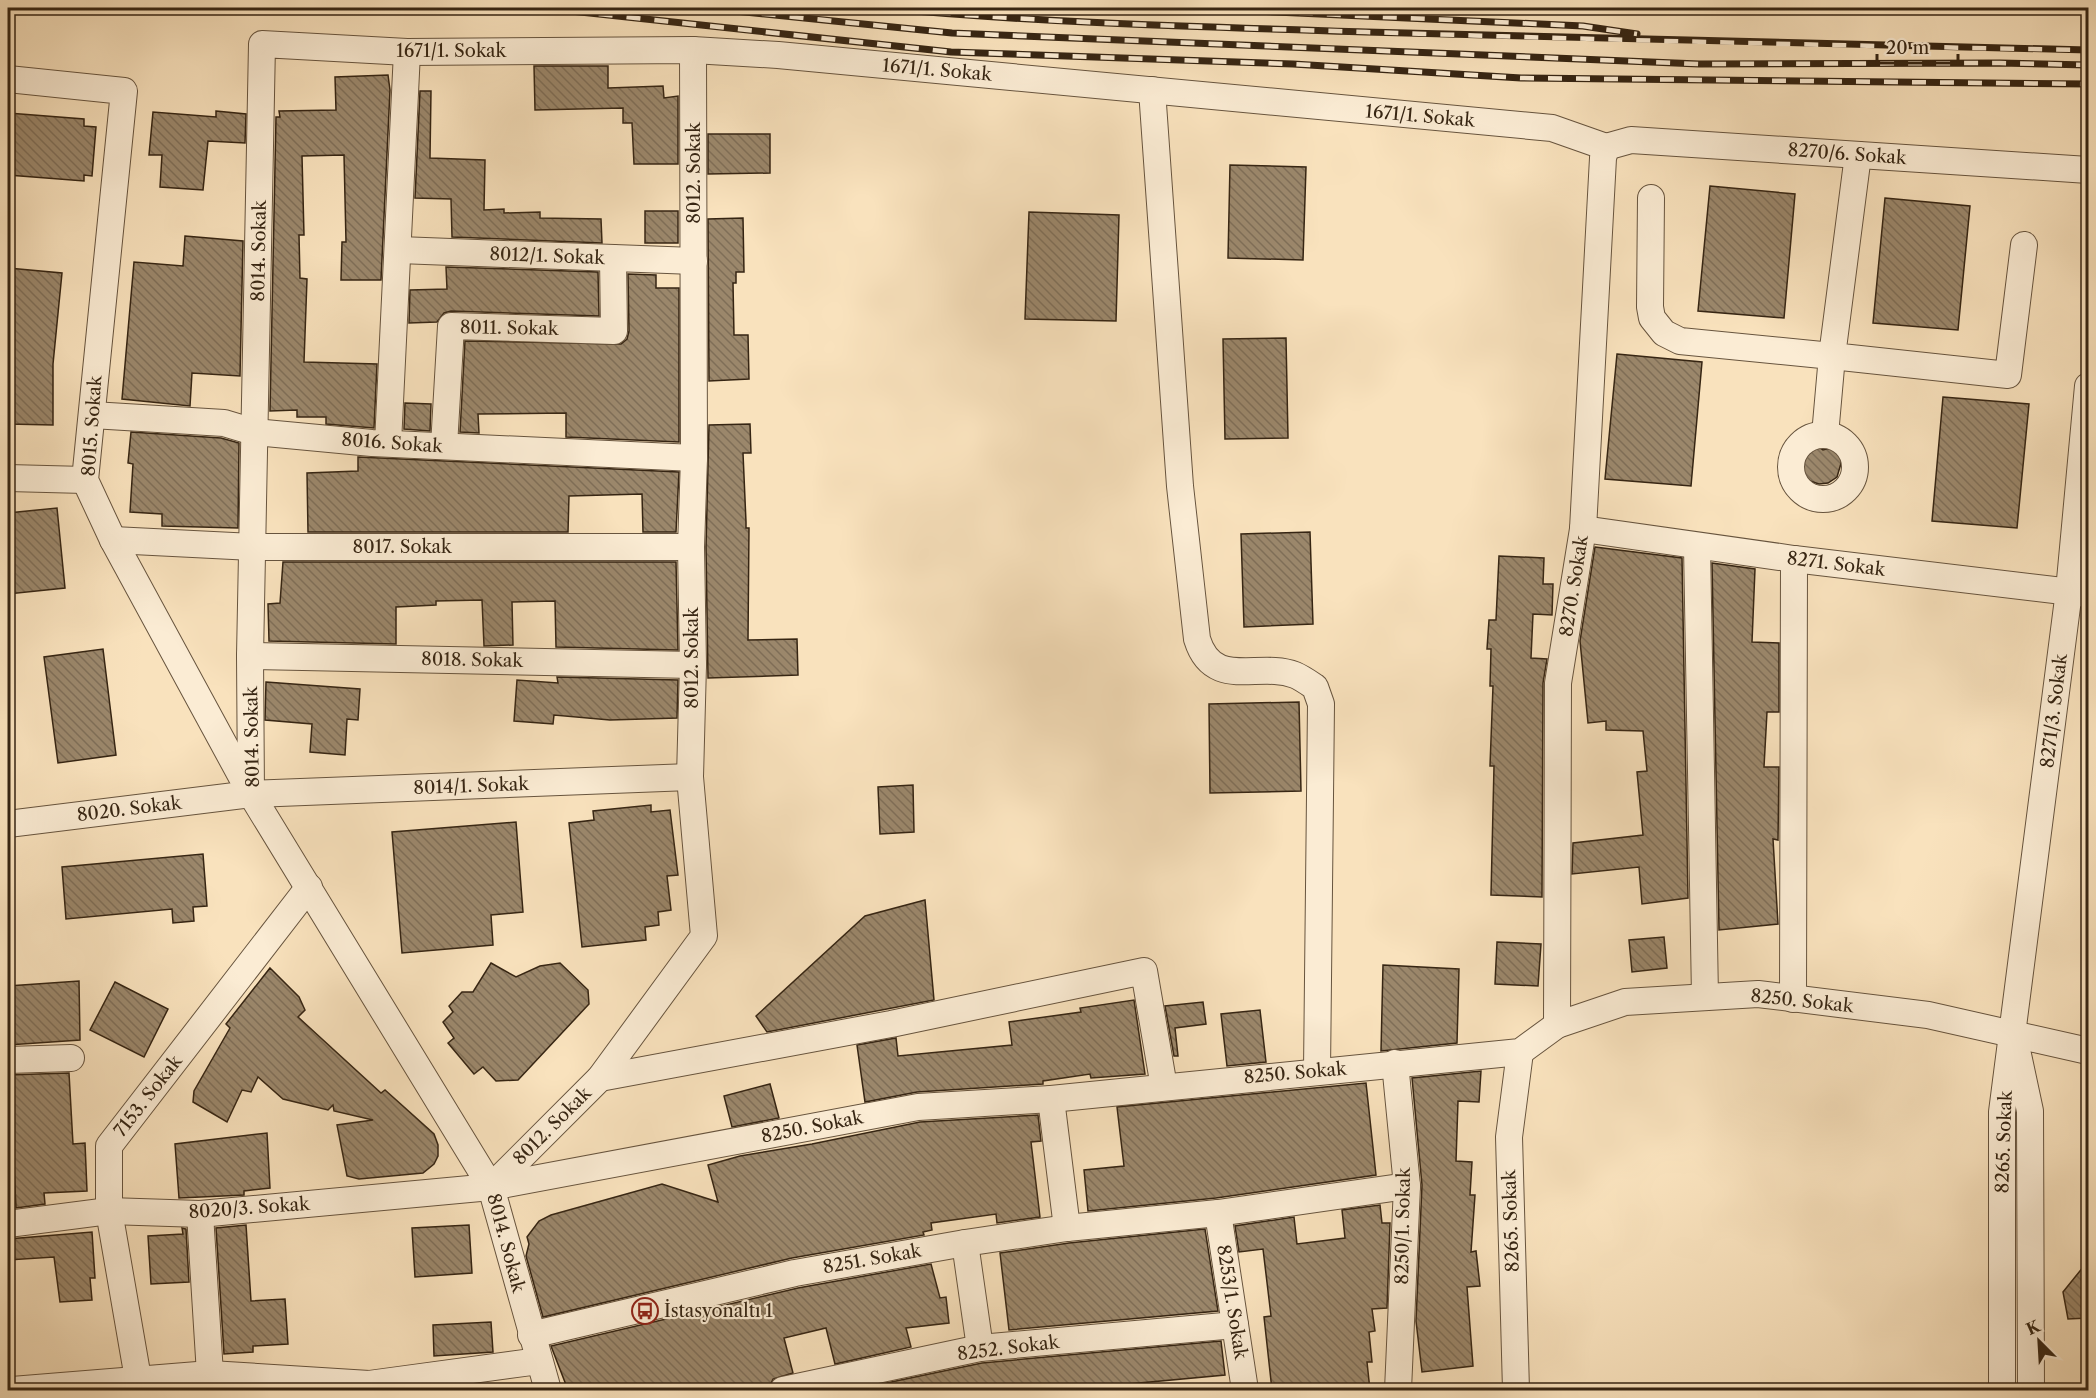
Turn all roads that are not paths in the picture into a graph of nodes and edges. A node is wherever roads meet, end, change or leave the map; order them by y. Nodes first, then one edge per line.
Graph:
1 (262, 44) joint
2 (693, 50) junction
3 (407, 52) junction
4 (8, 79) edge
5 (1152, 90) junction
6 (1606, 147) junction
7 (1858, 155) junction
8 (2088, 170) edge
9 (1651, 198) dead end
10 (2024, 245) dead end
11 (399, 250) junction
12 (613, 258) junction
13 (694, 261) junction
14 (1832, 356) junction
15 (2088, 392) edge
16 (92, 415) junction
17 (254, 432) junction
18 (1824, 435) dead end
19 (388, 443) junction
20 (444, 446) junction
21 (694, 458) junction
22 (8, 478) edge
23 (85, 480) junction
24 (1583, 529) junction
25 (113, 540) junction
26 (1697, 546) junction
27 (253, 547) junction
28 (691, 547) junction
29 (1794, 559) junction
30 (2079, 592) edge
31 (250, 656) junction
32 (693, 665) junction
33 (690, 777) junction
34 (251, 794) junction
35 (8, 824) edge
36 (309, 887) junction
37 (1705, 997) junction
38 (1793, 999) junction
39 (1557, 1025) junction
40 (2013, 1035) junction
41 (2088, 1051) edge
42 (1520, 1052) junction
43 (71, 1058) dead end
44 (8, 1060) edge
45 (1395, 1063) junction
46 (1317, 1071) junction
47 (600, 1078) junction
48 (1164, 1087) junction
49 (1051, 1099) junction
50 (1407, 1186) junction
51 (491, 1187) junction
52 (109, 1211) junction
53 (1218, 1213) junction
54 (200, 1214) junction
55 (8, 1224) edge
56 (1067, 1228) junction
57 (965, 1243) junction
58 (1235, 1325) junction
59 (531, 1335) junction
60 (980, 1348) junction
61 (539, 1361) junction
62 (210, 1374) junction
63 (139, 1385) edge
64 (327, 1386) edge
65 (12, 1390) edge
66 (548, 1390) edge
67 (783, 1390) edge
68 (1245, 1390) edge
69 (1398, 1390) edge
70 (1516, 1390) edge
71 (2002, 1390) edge
72 (2031, 1390) edge

1 - 3 street, 1671/1. Sokak
1 - 17 street, 8014. Sokak
2 - 3 street, 1671/1. Sokak
2 - 5 street, 1671/1. Sokak
2 - 13 street, 8012. Sokak
3 - 11 street
4 - 16 street, 8015. Sokak
5 - 6 street, 1671/1. Sokak
5 - 46 street
6 - 7 street, 8270/6. Sokak
6 - 24 street, 8270. Sokak
7 - 8 street, 8270/6. Sokak
7 - 14 street
9 - 14 street
10 - 14 street
11 - 12 street, 8012/1. Sokak
11 - 19 street
12 - 13 street, 8012/1. Sokak
12 - 20 street, 8011. Sokak
13 - 21 street, 8012. Sokak
14 - 18 street
15 - 30 street, 8271/3. Sokak
16 - 17 street, 8016. Sokak
16 - 23 street, 8015. Sokak
17 - 19 street, 8016. Sokak
17 - 27 street, 8014. Sokak
19 - 20 street, 8016. Sokak
20 - 21 street, 8016. Sokak
21 - 28 street, 8012. Sokak
22 - 23 street
23 - 25 street, 8015. Sokak
24 - 26 street, 8271. Sokak
24 - 39 street, 8270. Sokak
25 - 27 street, 8017. Sokak
25 - 34 street, 8015. Sokak
26 - 29 street, 8271. Sokak
26 - 37 street
27 - 28 street, 8017. Sokak
27 - 31 street, 8014. Sokak
28 - 32 street, 8012. Sokak
29 - 30 street, 8271. Sokak
29 - 38 street
30 - 40 street, 8271/3. Sokak
31 - 32 street, 8018. Sokak
31 - 34 street, 8014. Sokak
32 - 33 street, 8012. Sokak
33 - 34 street, 8014/1. Sokak
33 - 47 street, 8012. Sokak
34 - 35 street, 8020. Sokak
34 - 36 street, 8014. Sokak
36 - 51 street, 8014. Sokak
36 - 52 street, 7153. Sokak
37 - 38 street, 8250. Sokak
37 - 39 street, 8250. Sokak
38 - 40 street, 8250. Sokak
39 - 42 street, 8250. Sokak
40 - 41 street, 8250. Sokak
40 - 71 street, 8265. Sokak
40 - 72 street, 8265. Sokak
42 - 45 street, 8250. Sokak
42 - 70 street, 8265. Sokak
43 - 44 street
45 - 46 street, 8250. Sokak
45 - 50 street, 8250/1. Sokak
46 - 48 street, 8250. Sokak
47 - 48 street
47 - 51 street, 8012. Sokak
48 - 49 street, 8250. Sokak
49 - 51 street, 8250. Sokak
49 - 56 street
50 - 53 street, 8251. Sokak
50 - 69 street, 8250/1. Sokak
51 - 54 street, 8020/3. Sokak
51 - 59 street, 8014. Sokak
52 - 54 street, 8020/3. Sokak
52 - 55 street, 8020/3. Sokak
52 - 63 street, 7153. Sokak
53 - 56 street, 8251. Sokak
53 - 58 street, 8253/1. Sokak
54 - 62 street
56 - 57 street, 8251. Sokak
57 - 59 street, 8251. Sokak
57 - 60 street
58 - 60 street, 8252. Sokak
58 - 68 street, 8253/1. Sokak
59 - 61 street, 8014. Sokak
60 - 67 street, 8252. Sokak
61 - 64 street
61 - 66 street, 8014. Sokak
62 - 63 street
62 - 64 street
63 - 65 street

